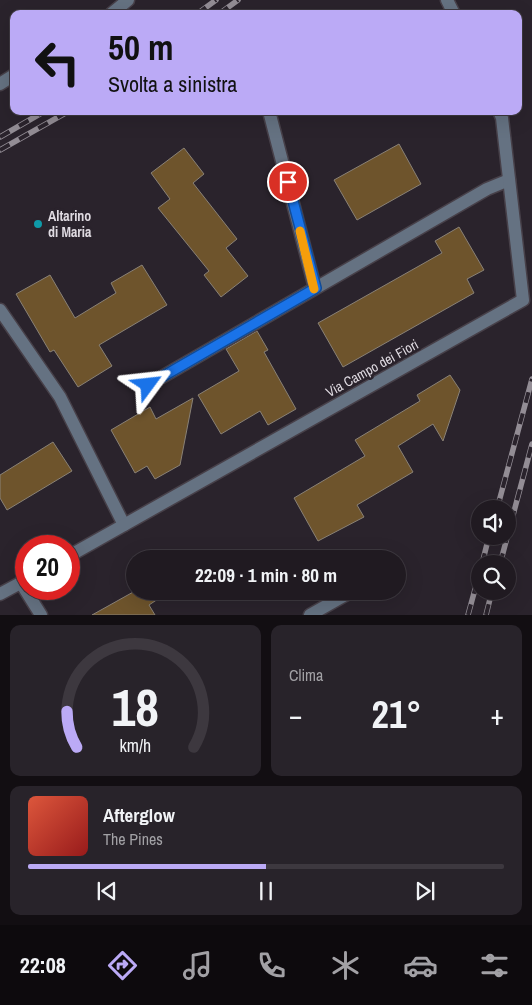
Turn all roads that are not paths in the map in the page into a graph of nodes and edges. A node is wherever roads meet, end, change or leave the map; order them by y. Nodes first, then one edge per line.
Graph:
1 (128, 0) edge
2 (116, 10) edge
3 (270, 115) edge
4 (501, 115) edge
5 (509, 180) junction
6 (316, 288) junction
7 (0, 310) edge
8 (148, 385) dead end
9 (124, 525) junction
10 (80, 550) edge
11 (15, 584) edge
12 (2, 588) edge
13 (34, 600) edge
14 (336, 600) edge
15 (41, 615) edge
16 (310, 615) edge

1 - 2 street
3 - 6 street
4 - 5 street, Via Campo dei Fiori
5 - 6 street
5 - 9 street, Via Campo dei Fiori
6 - 8 street
7 - 9 street
9 - 10 street, Via Campo dei Fiori
11 - 12 street
13 - 15 street
14 - 16 street

